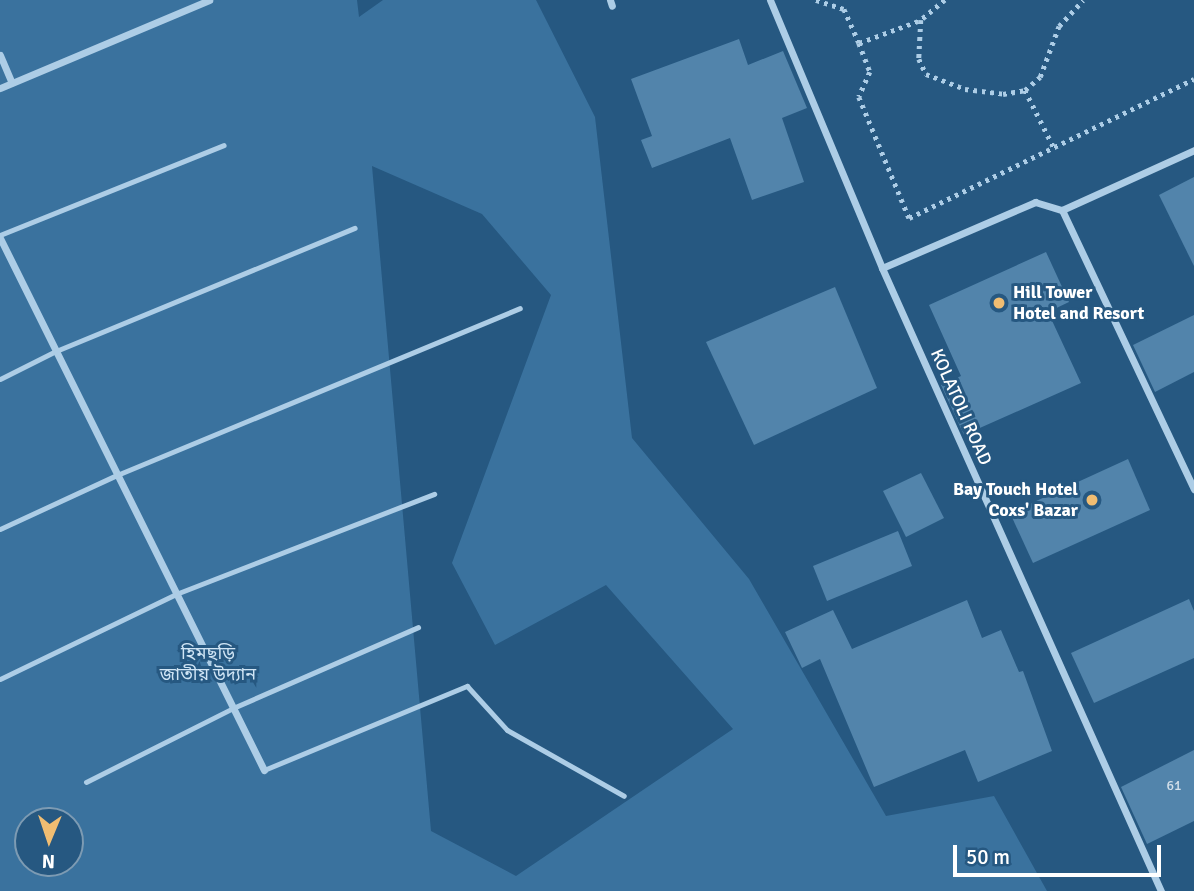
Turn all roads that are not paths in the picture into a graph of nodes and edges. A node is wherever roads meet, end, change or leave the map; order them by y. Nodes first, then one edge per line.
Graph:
1 (209, 0) edge
2 (769, 0) edge
3 (0, 55) edge
4 (12, 83) junction
5 (0, 88) edge
6 (224, 145) dead end
7 (1194, 150) edge
8 (1062, 210) junction
9 (355, 228) dead end
10 (0, 237) edge
11 (882, 268) junction
12 (520, 308) dead end
13 (55, 351) junction
14 (0, 379) edge
15 (117, 475) junction
16 (1194, 489) edge
17 (434, 494) dead end
18 (0, 529) edge
19 (176, 594) junction
20 (418, 627) dead end
21 (0, 679) edge
22 (233, 708) junction
23 (264, 770) joint
24 (86, 782) dead end
25 (624, 796) dead end
26 (1161, 891) edge

1 - 4 street
2 - 11 street, KOLATOLI ROAD
3 - 4 street
4 - 5 street
6 - 10 lane
7 - 8 street
8 - 11 street
8 - 16 street
9 - 13 lane
10 - 13 street
11 - 26 street, KOLATOLI ROAD
12 - 15 lane
13 - 14 lane
13 - 15 street
15 - 18 lane
15 - 19 street
17 - 19 lane
19 - 21 lane
19 - 22 street
20 - 22 lane
22 - 23 street
22 - 24 lane
23 - 25 lane

